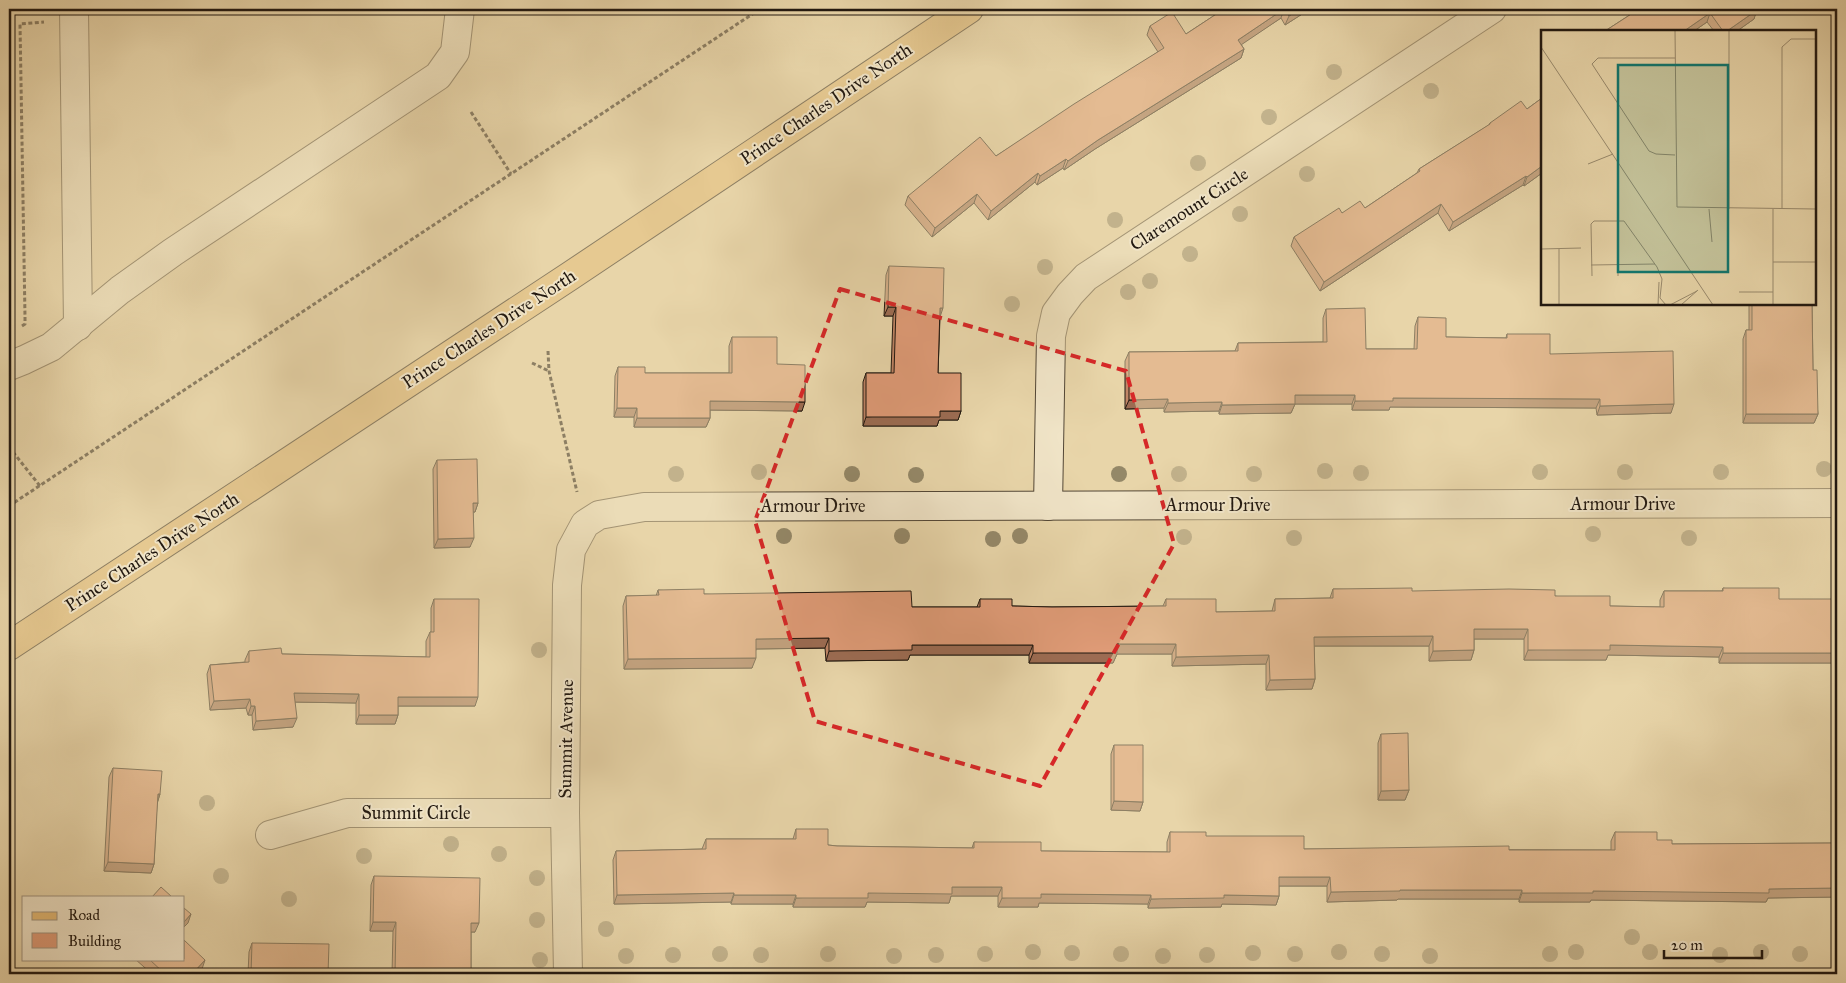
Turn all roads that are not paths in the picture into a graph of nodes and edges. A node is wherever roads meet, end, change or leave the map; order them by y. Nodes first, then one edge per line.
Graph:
1 (74, 9) edge
2 (460, 9) edge
3 (968, 9) edge
4 (1492, 9) edge
5 (78, 326) junction
6 (9, 366) edge
7 (1837, 503) edge
8 (1048, 506) junction
9 (592, 520) joint
10 (9, 646) edge
11 (565, 813) junction
12 (270, 835) dead end
13 (568, 974) edge

1 - 5 street
2 - 5 street
3 - 10 main road, Prince Charles Drive North
4 - 8 street, Claremount Circle
5 - 6 street
7 - 8 street, Armour Drive
8 - 9 street, Armour Drive
9 - 11 street, Summit Avenue
11 - 12 street, Summit Circle
11 - 13 street, Summit Avenue

